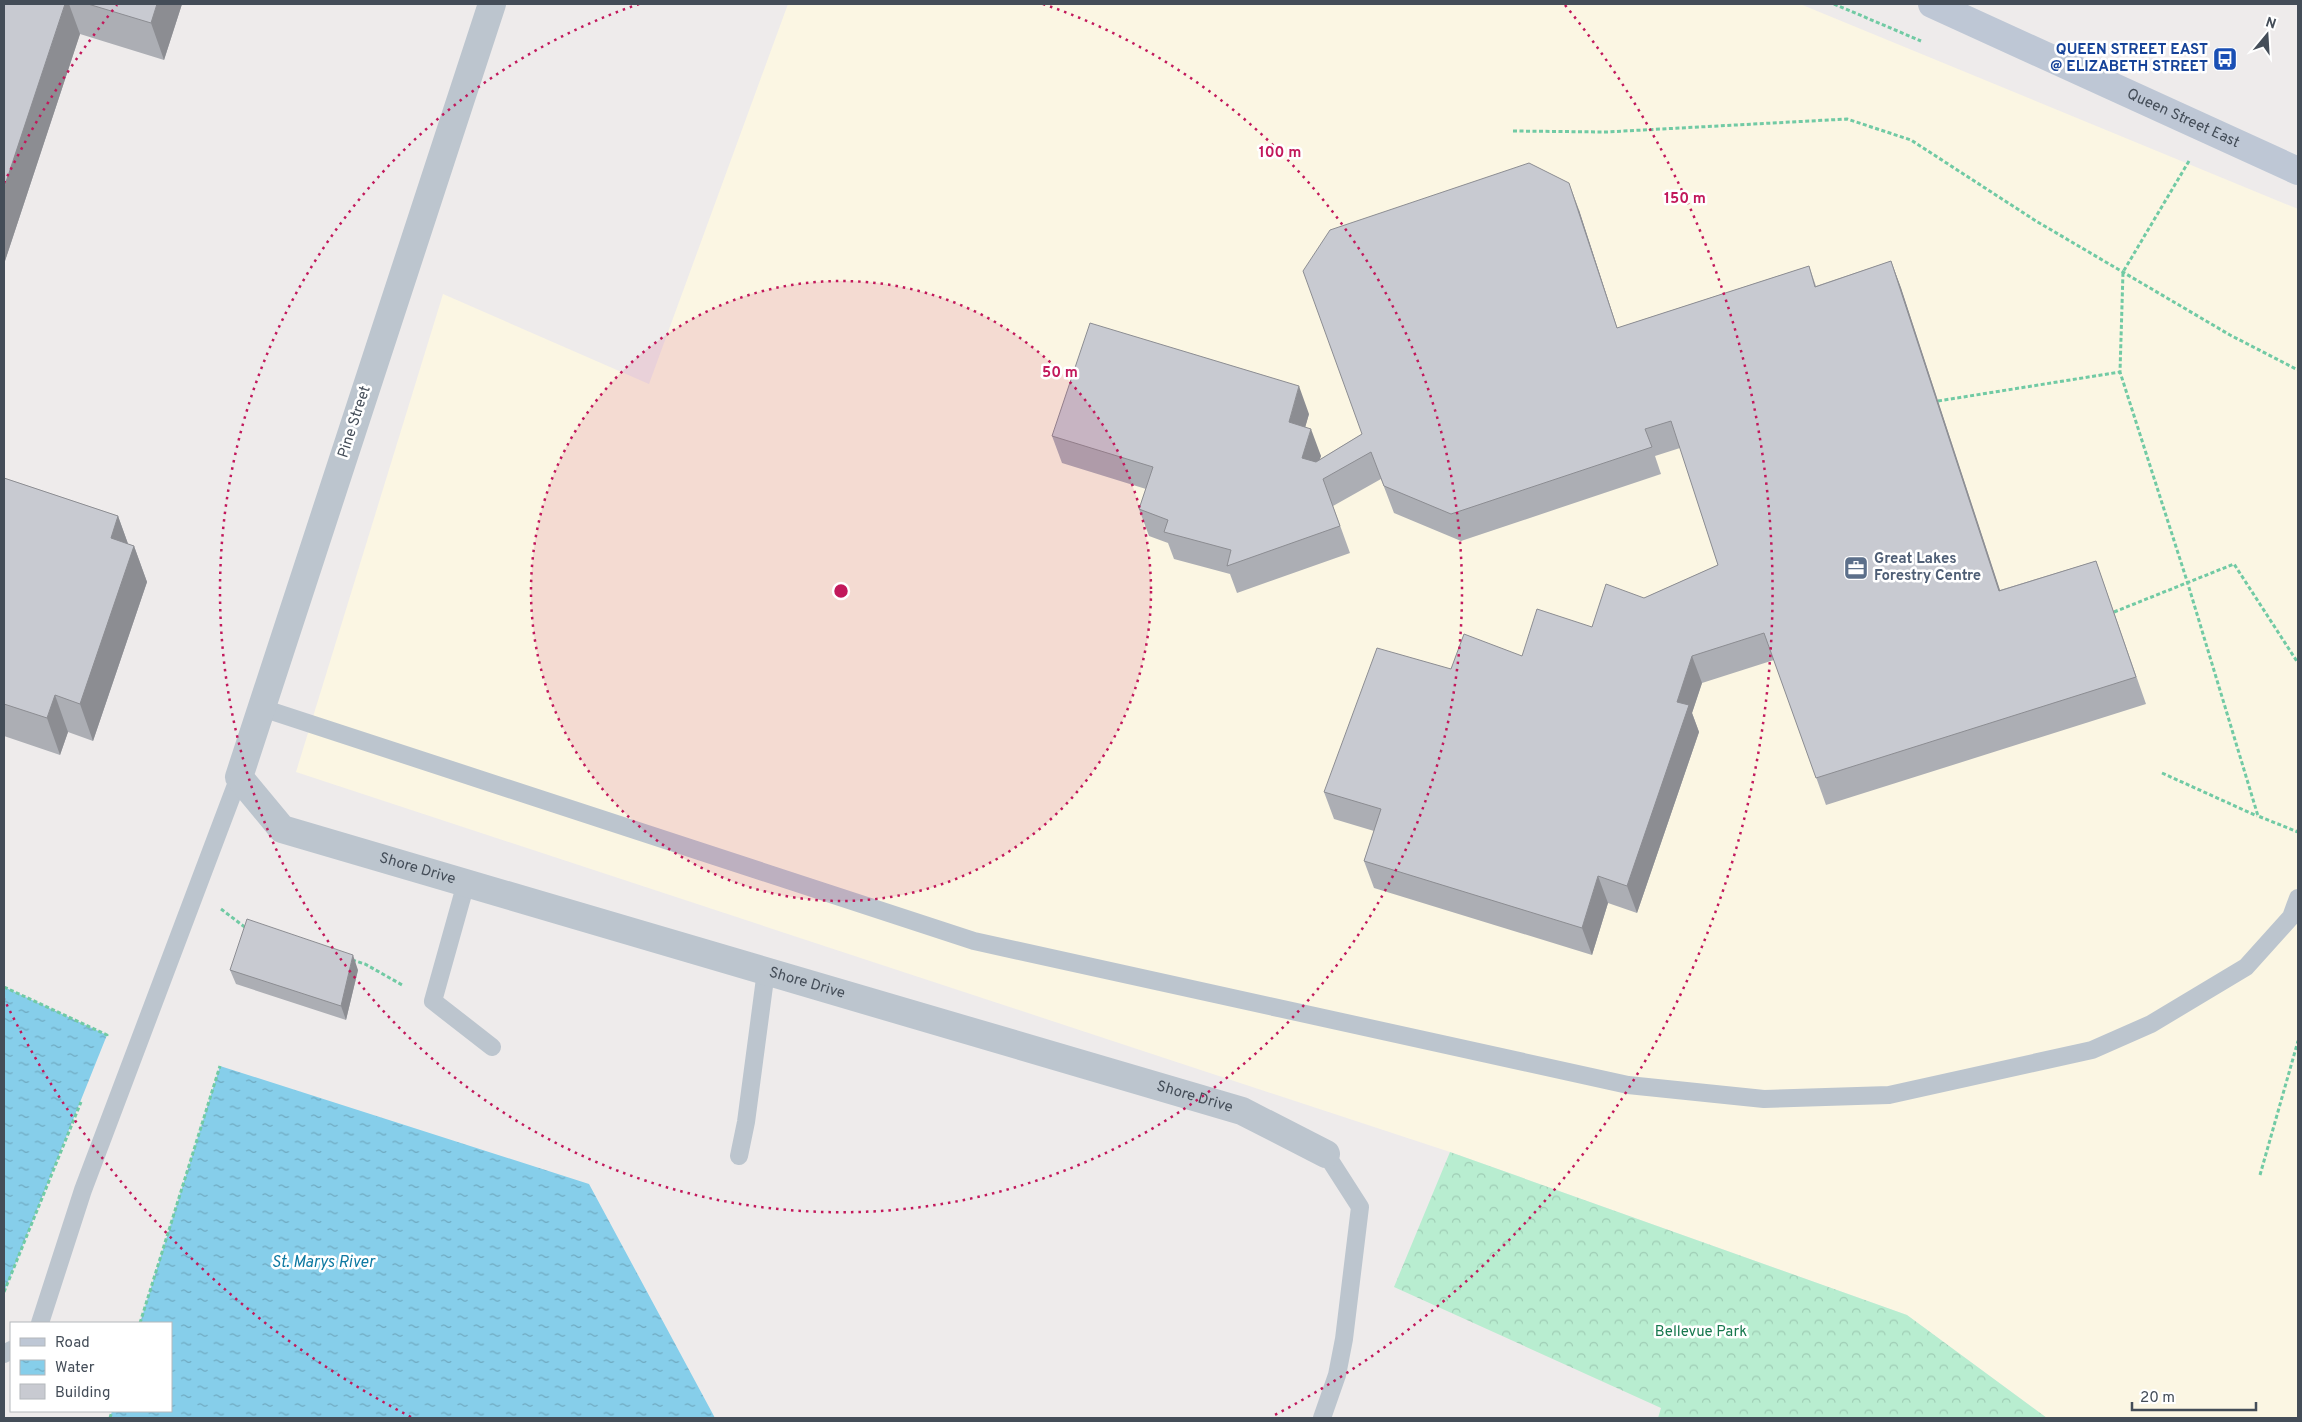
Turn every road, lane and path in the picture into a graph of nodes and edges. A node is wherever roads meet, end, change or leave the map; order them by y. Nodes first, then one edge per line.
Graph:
1 (492, 4) edge
2 (1932, 4) edge
3 (1513, 131) dead end
4 (2191, 158) dead end
5 (2298, 171) edge
6 (2124, 272) junction
7 (2298, 370) edge
8 (2120, 372) junction
9 (1938, 401) edge
10 (2187, 581) junction
11 (2114, 612) edge
12 (2298, 663) edge
13 (262, 708) junction
14 (2162, 773) dead end
15 (239, 777) junction
16 (2258, 816) junction
17 (2298, 832) edge
18 (466, 883) junction
19 (2298, 898) edge
20 (219, 907) dead end
21 (252, 933) edge
22 (346, 959) edge
23 (766, 971) junction
24 (4, 987) edge
25 (433, 1001) junction
26 (2298, 1041) edge
27 (104, 1045) dead end
28 (492, 1047) dead end
29 (220, 1066) dead end
30 (81, 1100) dead end
31 (1326, 1154) joint
32 (739, 1156) dead end
33 (2260, 1174) dead end
34 (4, 1292) edge
35 (40, 1322) edge
36 (140, 1322) edge
37 (1322, 1418) edge

1 - 13 street, Pine Street
2 - 5 main road, Queen Street East
3 - 6 path
4 - 6 path
6 - 7 path
6 - 8 path
8 - 9 path
8 - 10 path
10 - 11 path
10 - 12 path
10 - 16 path
13 - 15 street, Pine Street
13 - 19 lane
14 - 16 path
15 - 18 street, Shore Drive
15 - 35 lane
16 - 17 path
18 - 23 street, Shore Drive
18 - 25 lane
20 - 21 path
22 - 25 path
23 - 31 street, Shore Drive
23 - 32 lane
24 - 27 path
25 - 28 lane
26 - 33 path
29 - 36 path
30 - 34 path
31 - 37 lane

